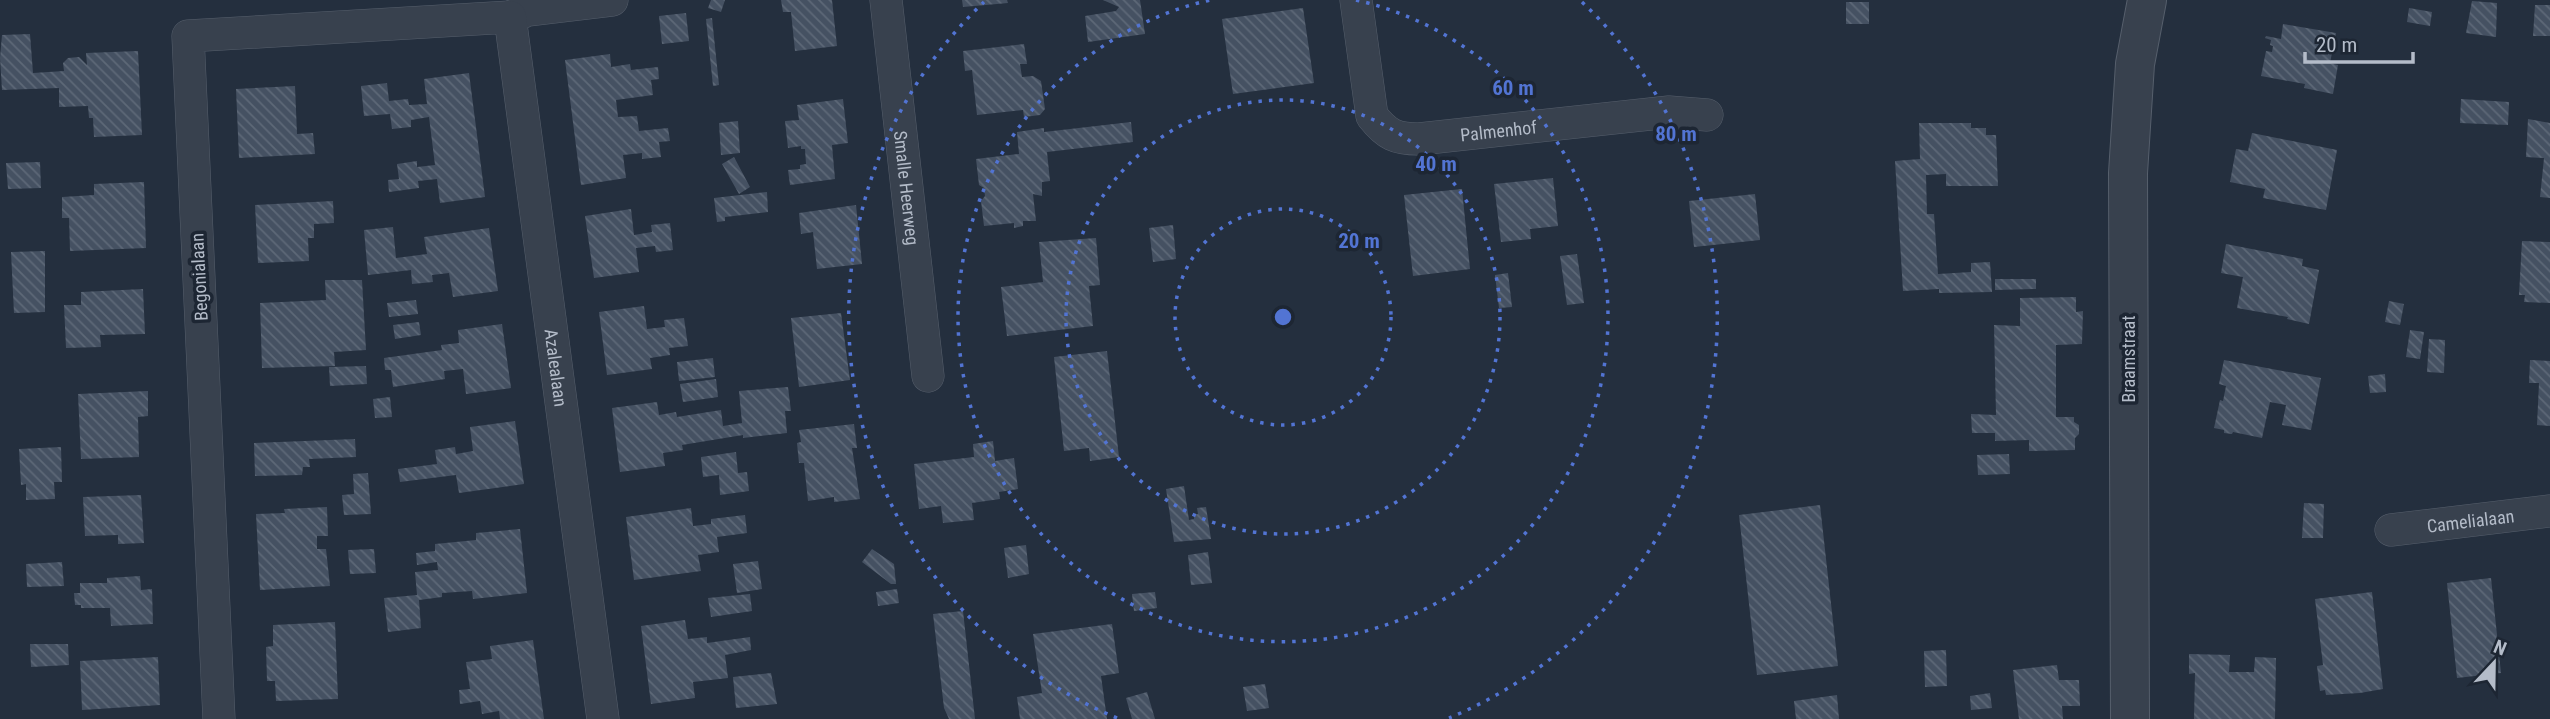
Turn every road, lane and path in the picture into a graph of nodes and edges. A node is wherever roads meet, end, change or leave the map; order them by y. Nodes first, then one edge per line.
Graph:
1 (612, 0) edge
2 (886, 0) edge
3 (1356, 0) edge
4 (2147, 0) edge
5 (360, 14) edge
6 (510, 17) junction
7 (1707, 115) dead end
8 (928, 376) dead end
9 (2550, 511) edge
10 (2391, 530) dead end
11 (219, 719) edge
12 (603, 719) edge
13 (2130, 719) edge

1 - 6 street
2 - 8 street, Smalle Heerweg
3 - 7 street, Palmenhof
4 - 13 street, Braamstraat
5 - 6 street
5 - 11 street, Begonialaan
6 - 12 street, Azalealaan
9 - 10 street, Camelialaan

